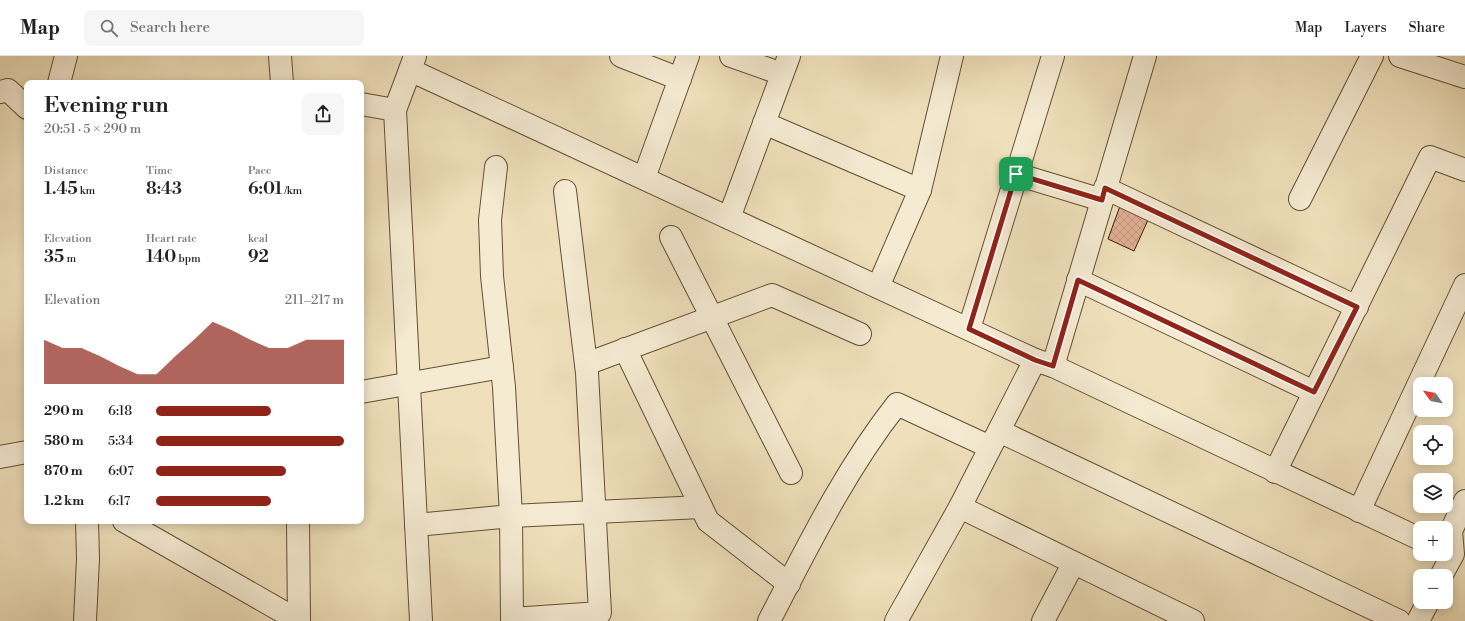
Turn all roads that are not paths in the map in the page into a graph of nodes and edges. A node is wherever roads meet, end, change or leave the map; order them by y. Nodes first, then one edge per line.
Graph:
1 (66, 56) edge
2 (280, 56) edge
3 (621, 56) edge
4 (688, 56) edge
5 (731, 56) edge
6 (952, 56) edge
7 (1052, 56) edge
8 (1146, 56) edge
9 (1372, 56) edge
10 (1400, 56) edge
11 (413, 63) edge
12 (785, 65) edge
13 (1465, 77) edge
14 (680, 79) junction
15 (60, 80) edge
16 (282, 80) edge
17 (0, 92) edge
18 (24, 105) edge
19 (364, 105) edge
20 (395, 110) junction
21 (764, 123) junction
22 (496, 167) dead end
23 (1465, 170) edge
24 (1016, 174) junction
25 (644, 178) junction
26 (920, 190) junction
27 (565, 191) dead end
28 (1104, 194) junction
29 (1300, 199) dead end
30 (729, 218) junction
31 (671, 237) dead end
32 (1078, 280) junction
33 (1465, 285) edge
34 (878, 287) junction
35 (1357, 307) junction
36 (712, 318) junction
37 (969, 329) junction
38 (860, 334) dead end
39 (625, 349) junction
40 (1044, 363) junction
41 (586, 364) junction
42 (502, 367) junction
43 (408, 383) junction
44 (364, 391) edge
45 (1314, 392) junction
46 (994, 439) junction
47 (24, 453) edge
48 (0, 457) edge
49 (1275, 472) junction
50 (791, 473) dead end
51 (1465, 501) edge
52 (700, 507) junction
53 (960, 507) junction
54 (1360, 511) junction
55 (594, 512) junction
56 (511, 516) junction
57 (87, 524) edge
58 (129, 524) edge
59 (298, 524) edge
60 (416, 525) junction
61 (1413, 536) edge
62 (1454, 555) edge
63 (1074, 564) junction
64 (1445, 569) edge
65 (789, 584) junction
66 (1424, 609) edge
67 (512, 620) edge
68 (85, 621) edge
69 (299, 621) edge
70 (420, 621) edge
71 (770, 621) edge
72 (896, 621) edge
73 (1043, 621) edge
74 (1193, 621) edge
75 (1399, 621) edge
76 (1418, 621) edge

1 - 15 street
2 - 16 street
3 - 14 street
4 - 14 street
5 - 12 street
6 - 26 street
7 - 24 street
8 - 28 street
9 - 29 street
10 - 13 street
11 - 20 street
11 - 25 street
12 - 21 street
14 - 25 street
17 - 18 street
19 - 20 street
20 - 43 street
21 - 26 street
21 - 30 street
22 - 42 street
23 - 35 street
24 - 28 street
24 - 37 street
25 - 30 street
26 - 34 street
27 - 41 street
28 - 32 street
28 - 35 street
30 - 34 street
31 - 36 street
32 - 40 street
32 - 45 street
33 - 54 street
34 - 37 street
35 - 45 street
36 - 38 street
36 - 39 street
36 - 50 street
37 - 40 street
39 - 41 street
39 - 52 street
40 - 46 street
40 - 49 street
41 - 55 street
42 - 43 street
42 - 56 street
43 - 44 street
43 - 60 street
45 - 49 street
46 - 53 street
46 - 65 street
46 - 75 street
47 - 48 street
49 - 54 street
51 - 62 street
52 - 55 street
52 - 65 street
53 - 63 street
53 - 72 street
54 - 61 street
55 - 56 street
55 - 67 street
56 - 60 street
56 - 67 street
57 - 68 street
58 - 69 street
59 - 69 street
60 - 70 street
62 - 64 street
63 - 73 street
63 - 74 street
65 - 71 street
66 - 76 street

